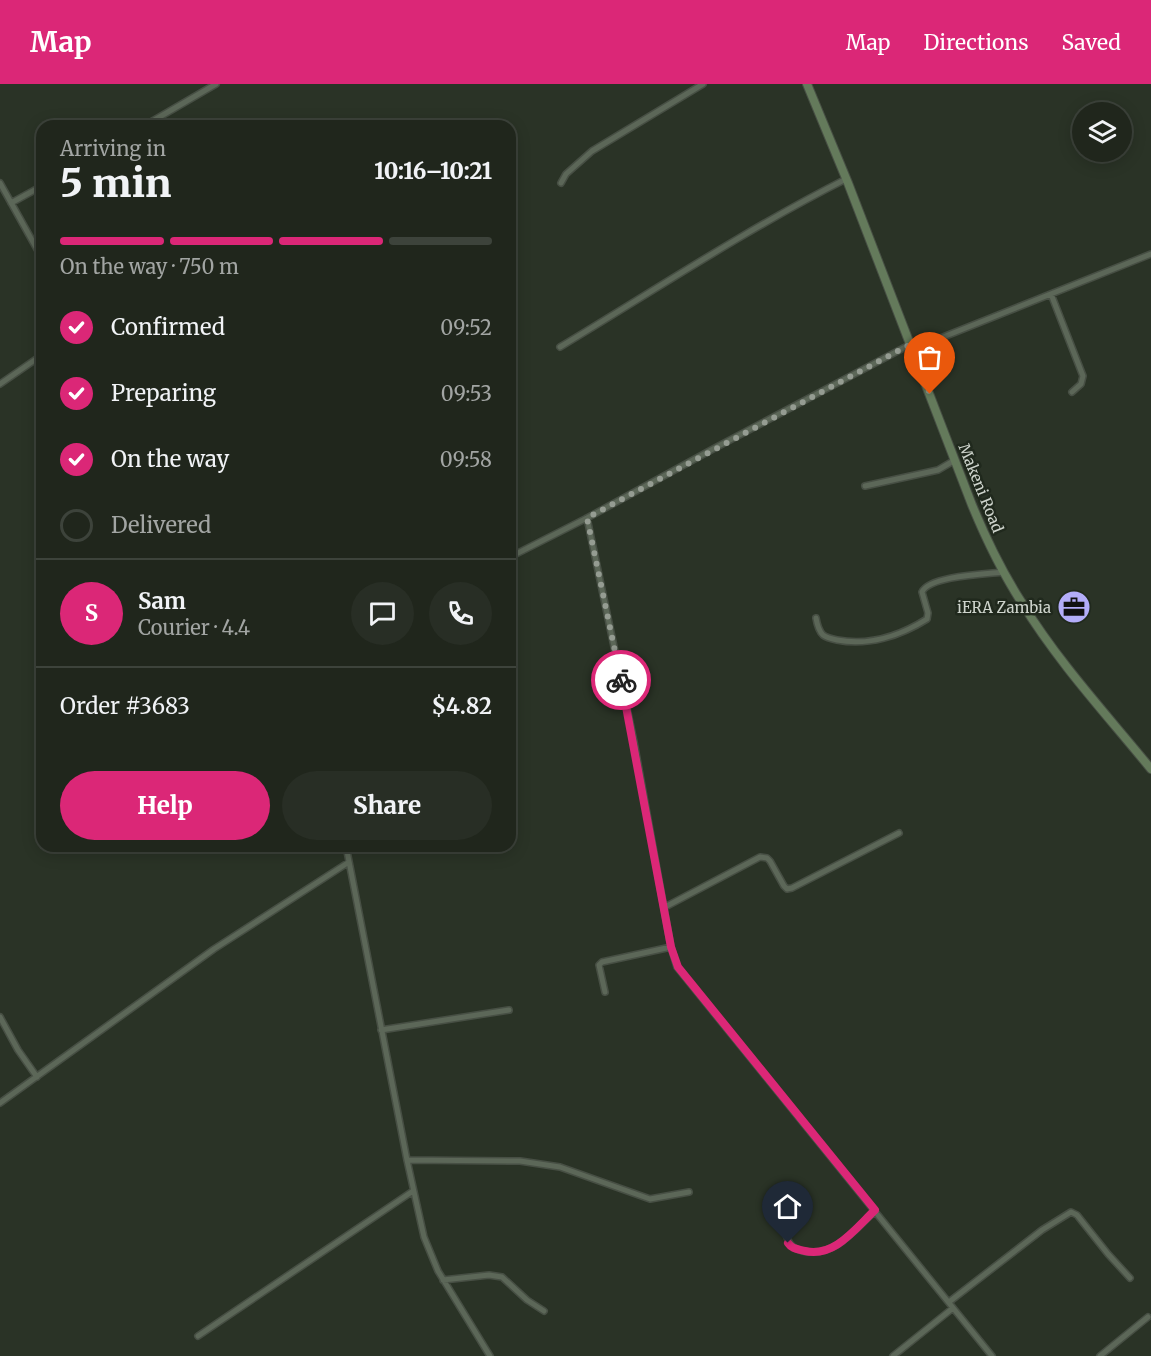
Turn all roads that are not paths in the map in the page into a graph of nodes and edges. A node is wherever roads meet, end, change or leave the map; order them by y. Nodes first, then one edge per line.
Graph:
1 (216, 84) edge
2 (703, 84) edge
3 (807, 84) edge
4 (154, 120) edge
5 (846, 178) junction
6 (0, 183) edge
7 (561, 183) dead end
8 (36, 189) edge
9 (12, 203) junction
10 (36, 247) edge
11 (1151, 254) edge
12 (1051, 294) junction
13 (912, 346) junction
14 (560, 347) dead end
15 (36, 359) edge
16 (0, 384) edge
17 (1072, 392) dead end
18 (955, 460) junction
19 (865, 486) dead end
20 (587, 518) junction
21 (516, 554) edge
22 (1003, 572) junction
23 (816, 618) dead end
24 (1151, 769) edge
25 (899, 833) dead end
26 (346, 852) edge
27 (349, 862) junction
28 (665, 907) junction
29 (671, 947) junction
30 (605, 992) dead end
31 (509, 1010) dead end
32 (0, 1017) edge
33 (381, 1030) junction
34 (37, 1077) junction
35 (0, 1103) edge
36 (407, 1160) junction
37 (413, 1191) junction
38 (689, 1192) dead end
39 (875, 1210) junction
40 (785, 1232) dead end
41 (1130, 1278) dead end
42 (443, 1280) junction
43 (951, 1305) junction
44 (544, 1311) dead end
45 (1148, 1317) dead end
46 (198, 1336) dead end
47 (490, 1356) edge
48 (893, 1356) edge
49 (992, 1356) edge
50 (1100, 1356) edge

1 - 4 street
2 - 7 street
3 - 5 main road, Makeni Road
5 - 13 main road, Makeni Road
5 - 14 street
6 - 9 street
8 - 9 street
9 - 10 street
11 - 12 street
12 - 13 street
12 - 17 street
13 - 18 main road, Makeni Road
13 - 20 street
15 - 16 street
18 - 19 street
18 - 22 main road, Makeni Road
20 - 21 street
20 - 28 street
22 - 23 street
22 - 24 main road, Makeni Road
25 - 28 street
26 - 27 street
27 - 33 street
27 - 34 street
28 - 29 street
29 - 30 street
29 - 39 street
31 - 33 street
32 - 34 street
33 - 36 street
34 - 35 street
36 - 37 street
36 - 38 street
37 - 42 street
37 - 46 street
39 - 40 street
39 - 43 street
41 - 43 street
42 - 44 street
42 - 47 street
43 - 48 street
43 - 49 street
45 - 50 street

